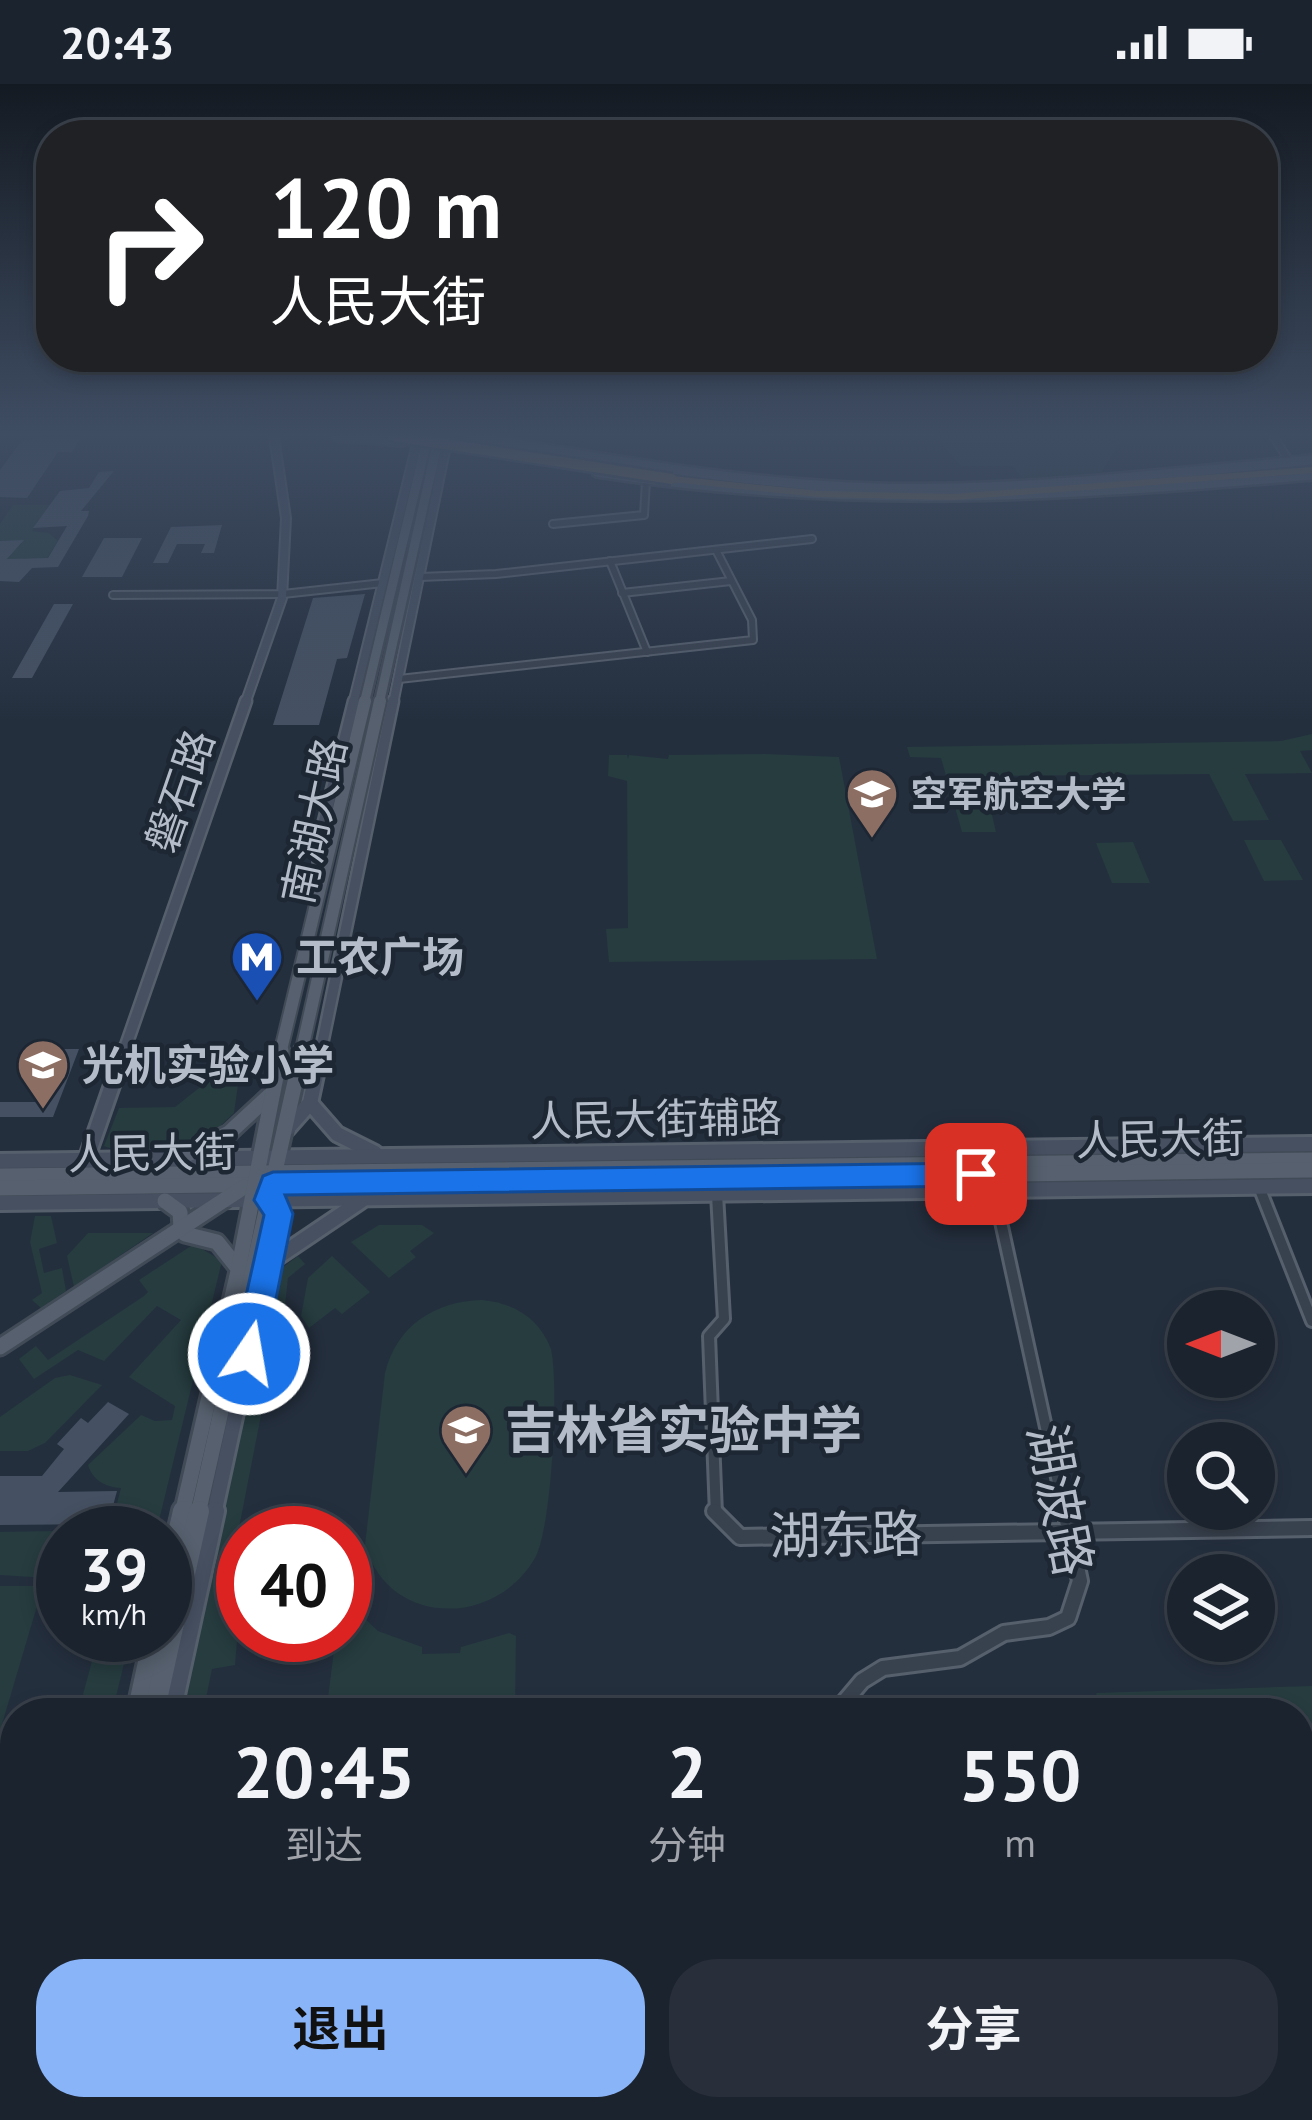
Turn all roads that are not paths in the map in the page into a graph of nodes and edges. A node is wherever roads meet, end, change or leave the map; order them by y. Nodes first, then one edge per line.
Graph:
1 (285, 531) edge
2 (396, 531) edge
3 (412, 531) edge
4 (416, 531) edge
5 (425, 531) edge
6 (812, 539) dead end
7 (716, 550) junction
8 (610, 561) junction
9 (420, 577) junction
10 (731, 581) junction
11 (383, 583) junction
12 (622, 592) junction
13 (283, 593) junction
14 (113, 595) dead end
15 (647, 652) junction
16 (399, 679) junction
17 (321, 881) junction
18 (271, 1091) junction
19 (310, 1103) junction
20 (286, 1129) junction
21 (1312, 1144) edge
22 (394, 1156) junction
23 (180, 1159) junction
24 (86, 1160) junction
25 (1312, 1160) edge
26 (0, 1161) edge
27 (1312, 1170) edge
28 (0, 1176) edge
29 (256, 1184) junction
30 (1258, 1186) junction
31 (1312, 1186) edge
32 (0, 1188) edge
33 (994, 1190) junction
34 (717, 1194) junction
35 (383, 1198) junction
36 (165, 1201) junction
37 (0, 1203) edge
38 (183, 1231) junction
39 (268, 1264) junction
40 (238, 1271) junction
41 (1312, 1321) edge
42 (0, 1351) edge
43 (184, 1506) edge
44 (1312, 1528) edge
45 (1070, 1532) junction
46 (148, 1662) edge
47 (139, 1698) edge
48 (157, 1698) edge
49 (175, 1698) edge
50 (845, 1698) edge

1 - 13 street, 磐石路
2 - 11 street
3 - 17 main road, 南湖大路
4 - 20 main road, 南湖大路
5 - 9 street
6 - 7 street
7 - 8 street
7 - 10 street
8 - 9 street
8 - 12 street
9 - 16 street
10 - 12 street
10 - 15 street
11 - 13 street
11 - 17 street
12 - 15 street
13 - 14 street
13 - 24 street, 磐石路
15 - 16 street
16 - 19 street
17 - 18 main road, 南湖大路
18 - 23 main road
18 - 29 main road, 南湖大路
19 - 20 street
19 - 22 street
20 - 29 main road, 南湖大路
21 - 22 street, 人民大街辅路
22 - 29 street, 人民大街辅路
23 - 24 street, 人民大街辅路
23 - 29 street, 人民大街辅路
24 - 26 street, 人民大街辅路
25 - 29 main road, 人民大街
27 - 29 main road, 人民大街
28 - 29 main road, 人民大街
29 - 32 main road, 人民大街
29 - 35 street
29 - 36 street
29 - 38 main road
29 - 39 street
29 - 40 main road, 南湖大路
29 - 48 main road, 南湖大路
30 - 31 street
30 - 33 street
30 - 41 street
33 - 34 street
33 - 45 street, 湖波路
34 - 35 street
34 - 45 street, 湖东路
35 - 39 street
36 - 37 street
36 - 38 main road
38 - 40 main road
38 - 42 main road
39 - 49 street
40 - 43 main road, 南湖大路
44 - 45 street, 湖东路
45 - 50 street, 湖波路
46 - 47 main road

